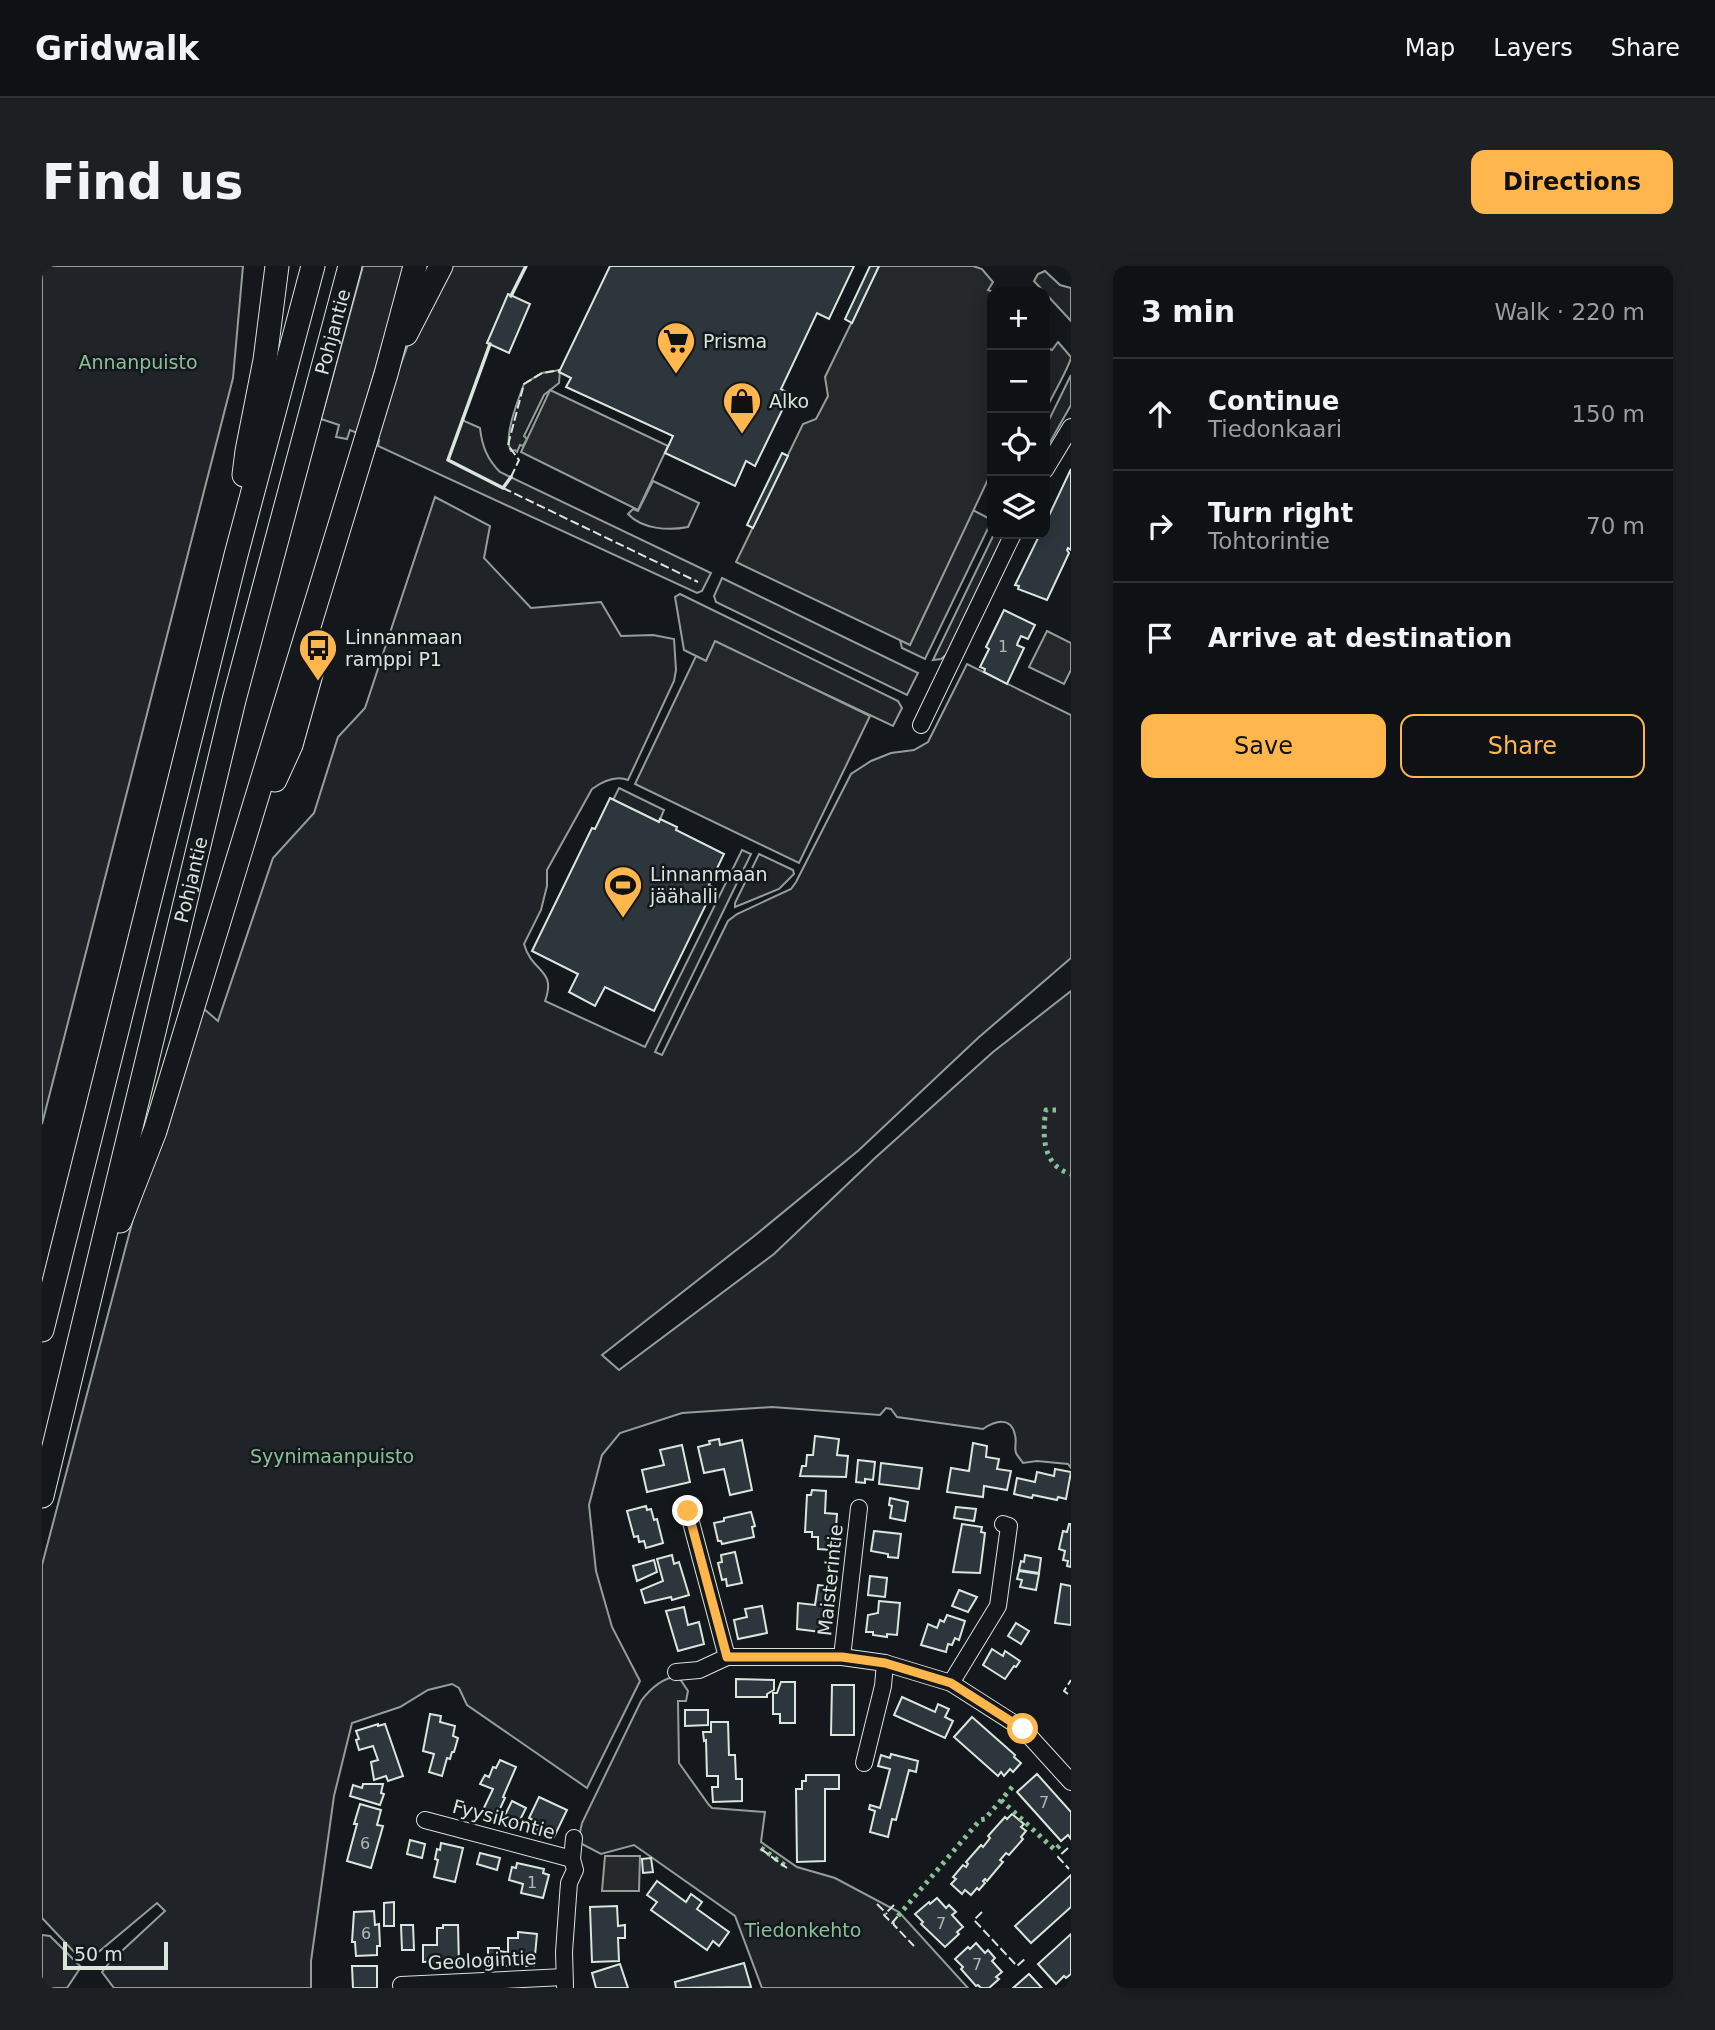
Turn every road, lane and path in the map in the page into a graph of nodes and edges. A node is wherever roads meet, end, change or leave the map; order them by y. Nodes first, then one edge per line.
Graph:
1 (276, 266) edge
2 (313, 266) edge
3 (350, 266) edge
4 (415, 266) edge
5 (441, 266) edge
6 (386, 374) junction
7 (1071, 427) edge
8 (1050, 462) edge
9 (1011, 539) edge
10 (236, 555) junction
11 (921, 725) dead end
12 (88, 1302) junction
13 (42, 1330) edge
14 (42, 1496) edge
15 (859, 1508) dead end
16 (688, 1511) dead end
17 (1003, 1524) dead end
18 (727, 1657) junction
19 (842, 1657) junction
20 (885, 1663) junction
21 (676, 1672) dead end
22 (951, 1683) junction
23 (864, 1763) dead end
24 (1071, 1782) edge
25 (425, 1820) dead end
26 (574, 1838) dead end
27 (572, 1859) junction
28 (565, 1983) edge
29 (401, 1985) dead end

1 - 10 highway
2 - 10 highway, Pohjantie
3 - 12 highway, Pohjantie
4 - 6 highway
5 - 6 highway
6 - 12 highway
7 - 8 street
9 - 11 street
10 - 13 highway, Pohjantie
12 - 14 highway, Pohjantie
15 - 19 street, Maisterintie
16 - 18 street
17 - 22 street
18 - 19 street
18 - 21 street
19 - 20 street
20 - 22 street
20 - 23 street
22 - 24 street
25 - 27 street, Fyysikontie
26 - 27 street
27 - 28 street
28 - 29 street, Geologintie

